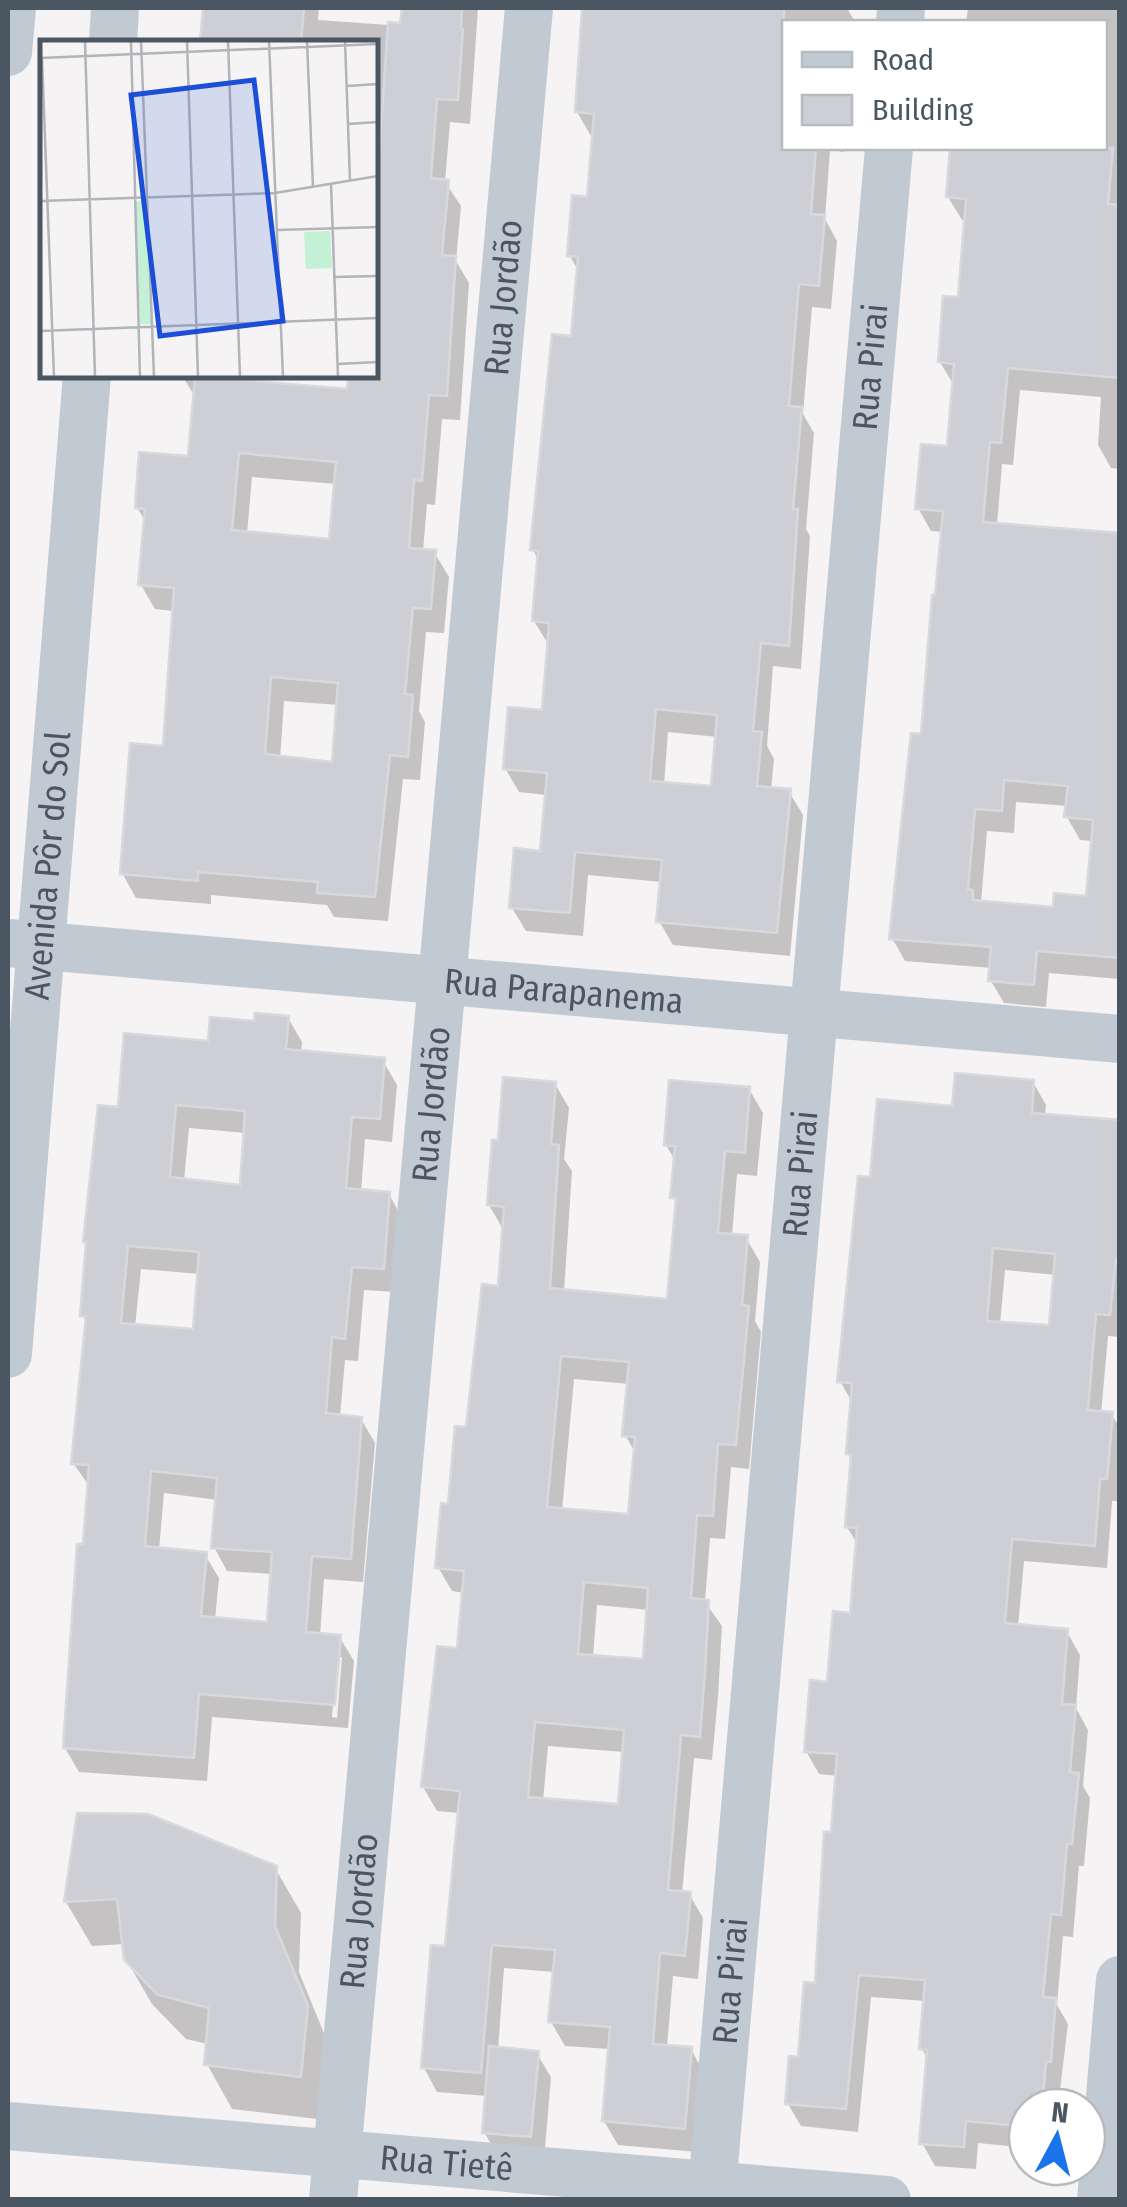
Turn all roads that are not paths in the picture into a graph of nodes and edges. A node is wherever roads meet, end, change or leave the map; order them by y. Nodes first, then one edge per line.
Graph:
1 (12, 8) edge
2 (116, 8) edge
3 (530, 8) edge
4 (113, 40) edge
5 (8, 52) edge
6 (889, 150) edge
7 (87, 378) edge
8 (25, 944) edge
9 (442, 980) junction
10 (814, 1012) junction
11 (1120, 1039) edge
12 (8, 1354) edge
13 (1120, 1980) edge
14 (8, 2126) edge
15 (337, 2153) junction
16 (712, 2192) edge
17 (332, 2200) edge
18 (887, 2200) edge
19 (1102, 2200) edge

1 - 5 street
2 - 4 street
3 - 9 street, Rua Jordão
6 - 10 street, Rua Pirai
7 - 8 street, Avenida Pôr do Sol
8 - 9 street, Rua Parapanema
8 - 12 street, Avenida Pôr do Sol
9 - 10 street, Rua Parapanema
9 - 15 street, Rua Jordão
10 - 11 street, Rua Parapanema
10 - 16 street, Rua Pirai
13 - 19 street
14 - 15 street, Rua Tietê
15 - 16 street, Rua Tietê
15 - 17 street, Rua Jordão
16 - 18 street, Rua Tietê

